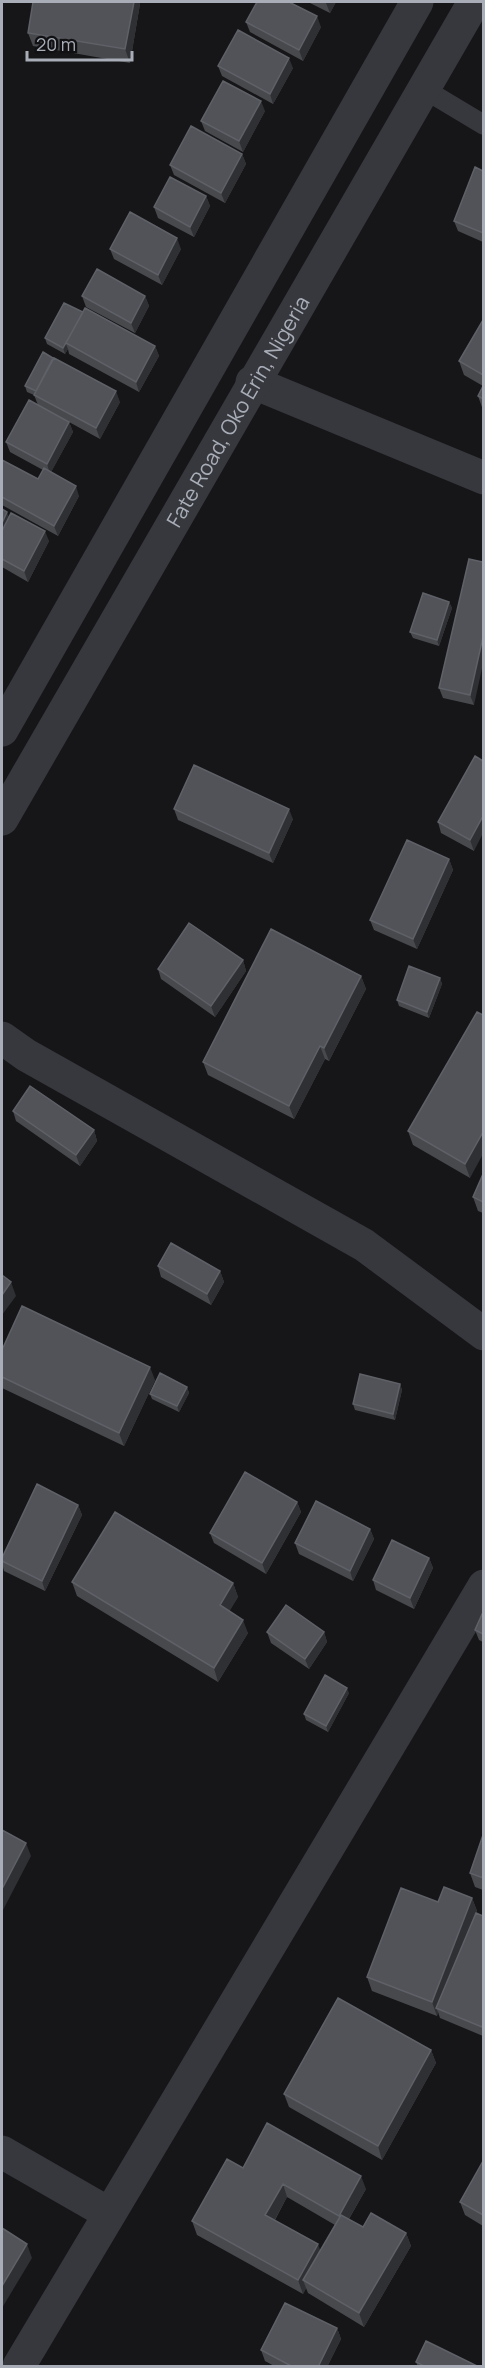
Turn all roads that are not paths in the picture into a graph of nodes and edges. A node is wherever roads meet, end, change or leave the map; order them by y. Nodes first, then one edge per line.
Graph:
1 (417, 2) edge
2 (474, 2) edge
3 (424, 89) junction
4 (483, 125) edge
5 (252, 382) junction
6 (483, 478) edge
7 (2, 730) edge
8 (2, 819) edge
9 (2, 1038) edge
10 (483, 1334) edge
11 (483, 1586) edge
12 (2, 2152) edge
13 (108, 2213) junction
14 (19, 2367) edge

1 - 7 street
2 - 3 street, Fate Road, Oko Erin, Nigeria
3 - 4 lane
3 - 5 street, Fate Road, Oko Erin, Nigeria
5 - 6 street
5 - 8 street, Fate Road, Oko Erin, Nigeria
9 - 10 street
11 - 13 street
12 - 13 street
13 - 14 street

